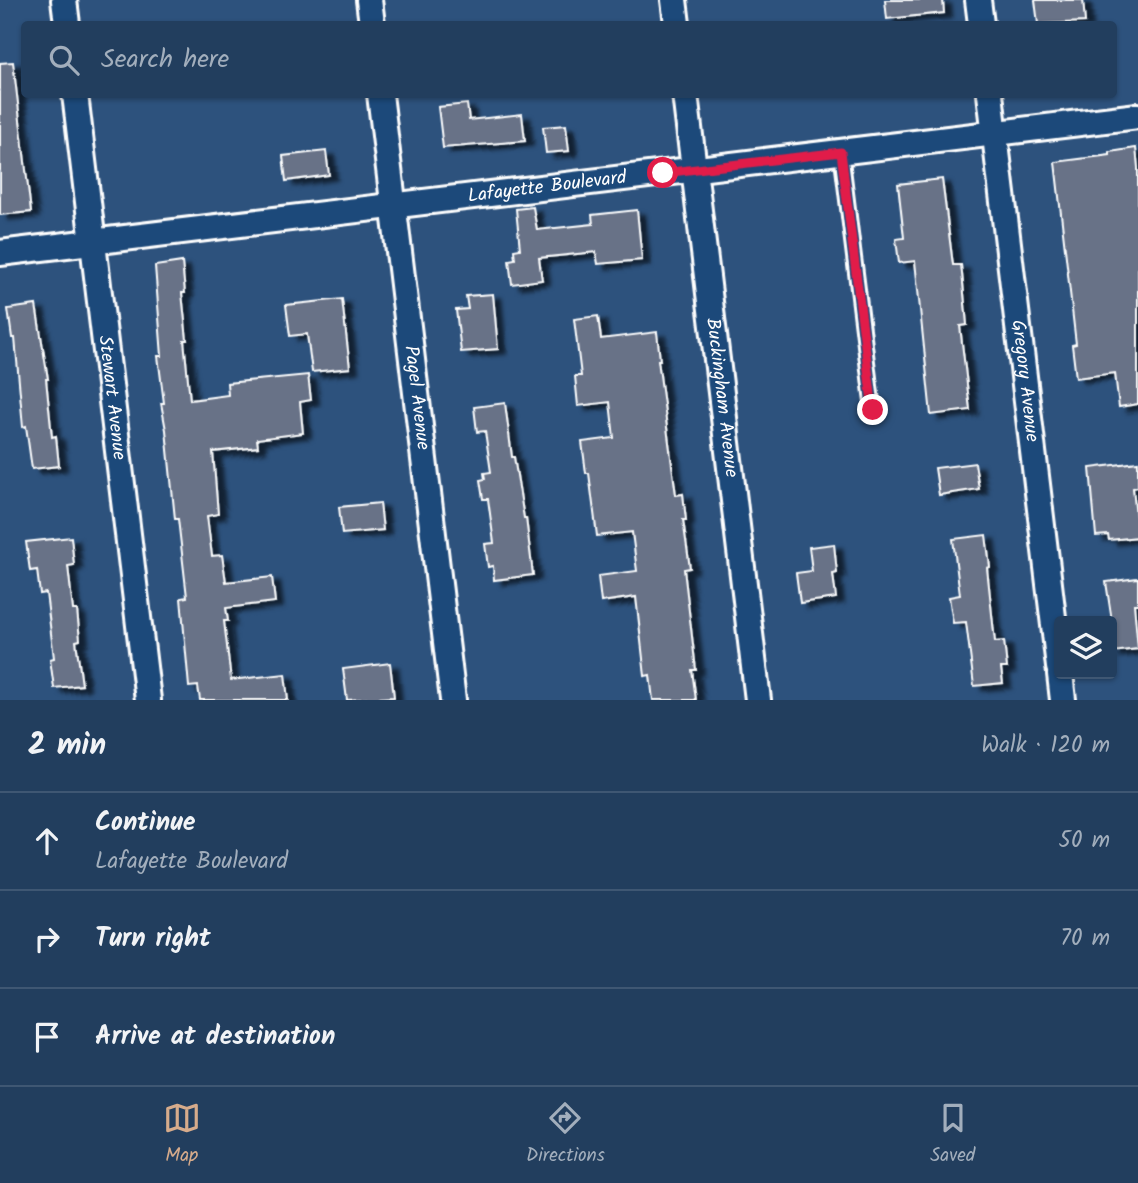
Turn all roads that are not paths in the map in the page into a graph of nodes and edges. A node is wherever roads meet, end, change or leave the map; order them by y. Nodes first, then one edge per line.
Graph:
1 (64, 0) edge
2 (369, 0) edge
3 (674, 0) edge
4 (978, 0) edge
5 (67, 21) edge
6 (372, 21) edge
7 (677, 21) edge
8 (981, 21) edge
9 (75, 98) edge
10 (380, 98) edge
11 (685, 98) edge
12 (991, 98) edge
13 (1138, 116) edge
14 (995, 133) junction
15 (841, 152) junction
16 (694, 169) junction
17 (393, 205) junction
18 (93, 242) junction
19 (0, 253) edge
20 (873, 410) dead end
21 (1054, 625) edge
22 (1061, 679) edge
23 (148, 700) edge
24 (453, 700) edge
25 (758, 700) edge
26 (1063, 700) edge

1 - 5 street
2 - 6 street
3 - 7 street
4 - 8 street
9 - 18 street, Stewart Avenue
10 - 17 street, Pagel Avenue
11 - 16 street, Buckingham Avenue
12 - 14 street, Gregory Avenue
13 - 14 street, Lafayette Boulevard
14 - 15 street, Lafayette Boulevard
14 - 21 street, Gregory Avenue
15 - 16 street, Lafayette Boulevard
15 - 20 lane
16 - 17 street, Lafayette Boulevard
16 - 25 street, Buckingham Avenue
17 - 18 street, Lafayette Boulevard
17 - 24 street, Pagel Avenue
18 - 19 street, Lafayette Boulevard
18 - 23 street, Stewart Avenue
22 - 26 street

